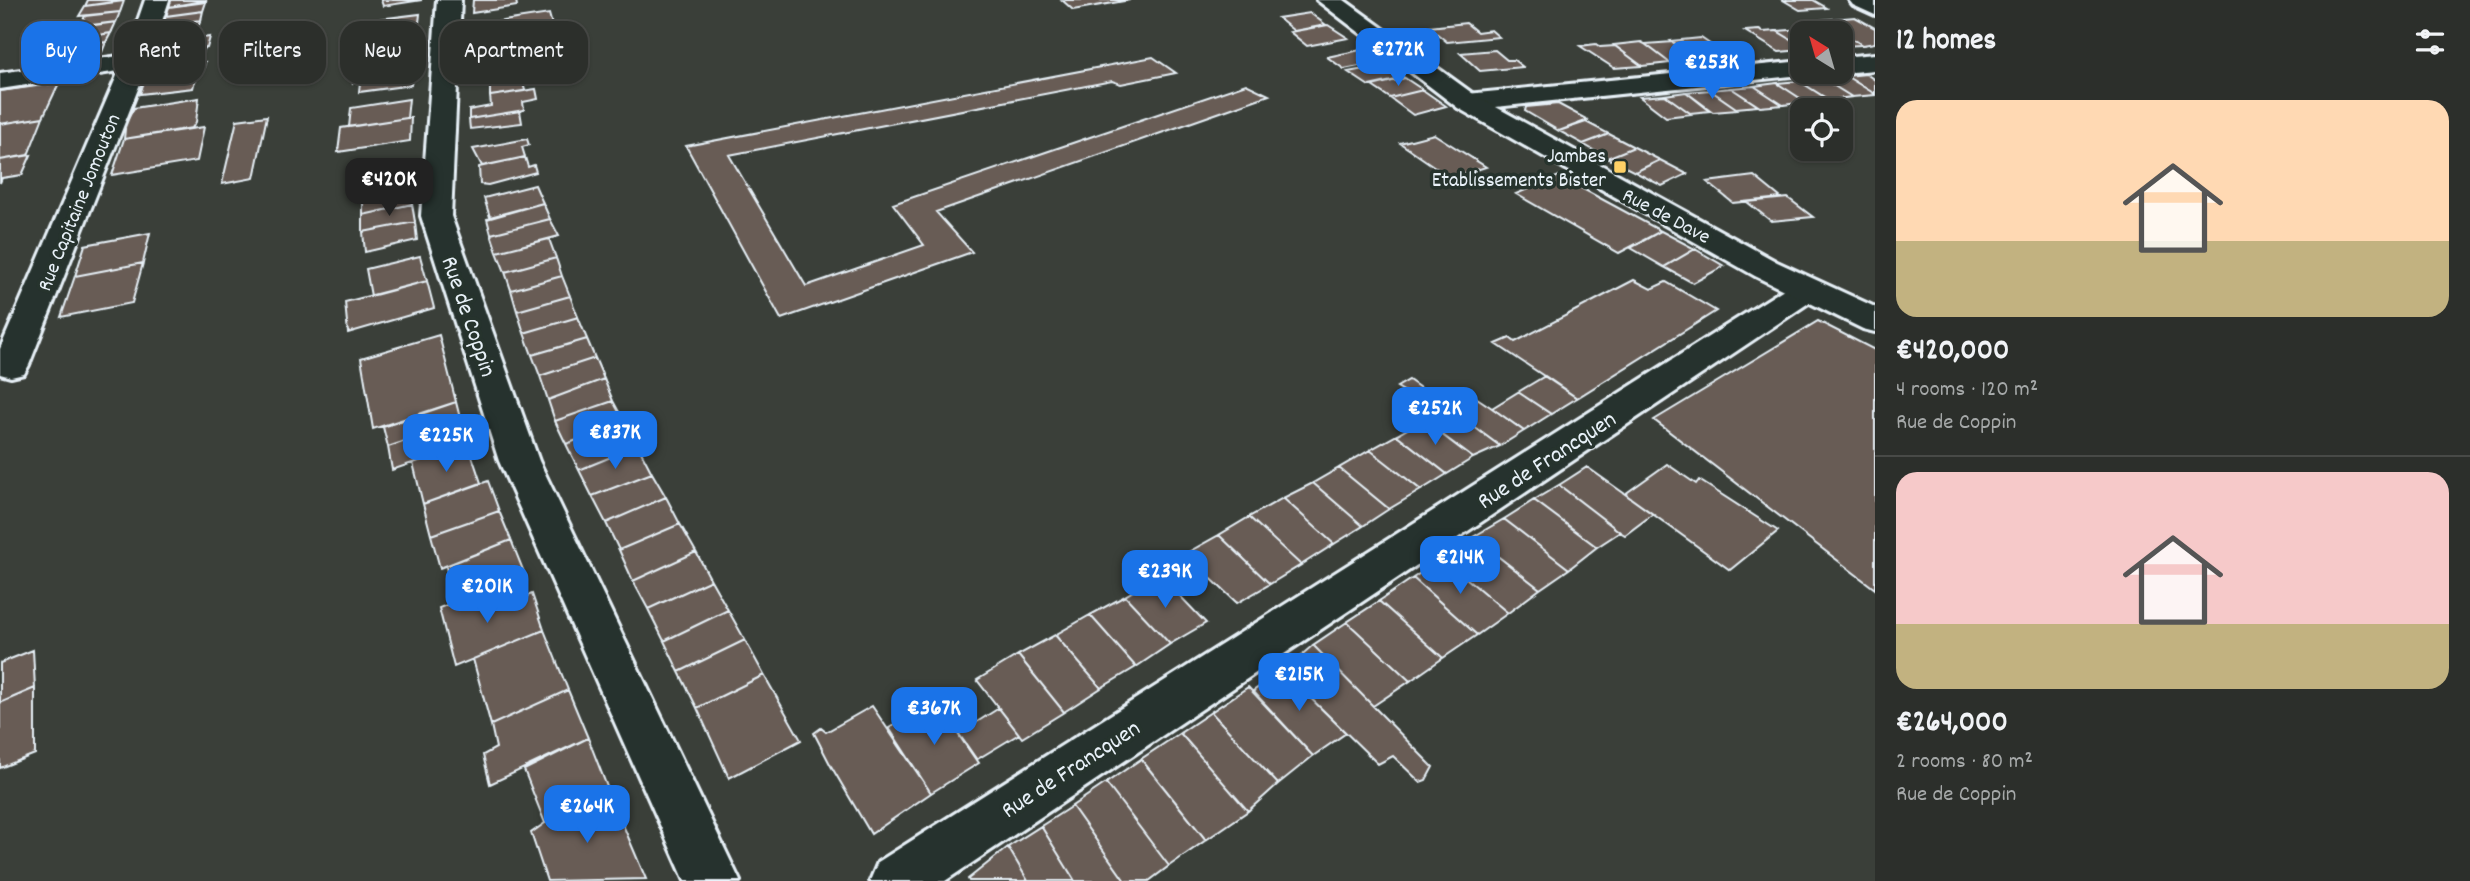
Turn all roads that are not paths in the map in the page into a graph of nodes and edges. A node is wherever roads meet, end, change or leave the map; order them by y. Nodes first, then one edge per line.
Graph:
1 (157, 0) edge
2 (449, 0) edge
3 (1329, 0) edge
4 (1861, 0) edge
5 (1875, 8) edge
6 (149, 21) edge
7 (1875, 62) edge
8 (114, 64) edge
9 (1853, 64) edge
10 (1790, 70) edge
11 (0, 81) edge
12 (126, 84) edge
13 (1467, 102) junction
14 (1807, 289) junction
15 (1875, 321) edge
16 (11, 365) dead end
17 (713, 881) edge
18 (897, 881) edge

1 - 6 street, Rue Capitaine Jomouton
2 - 17 street, Rue de Coppin
3 - 13 street, Rue de Dave
4 - 5 street
7 - 9 street
8 - 11 street
10 - 13 street
12 - 16 street, Rue Capitaine Jomouton
13 - 14 street, Rue de Dave
14 - 15 street, Rue de Dave
14 - 18 street, Rue de Francquen

